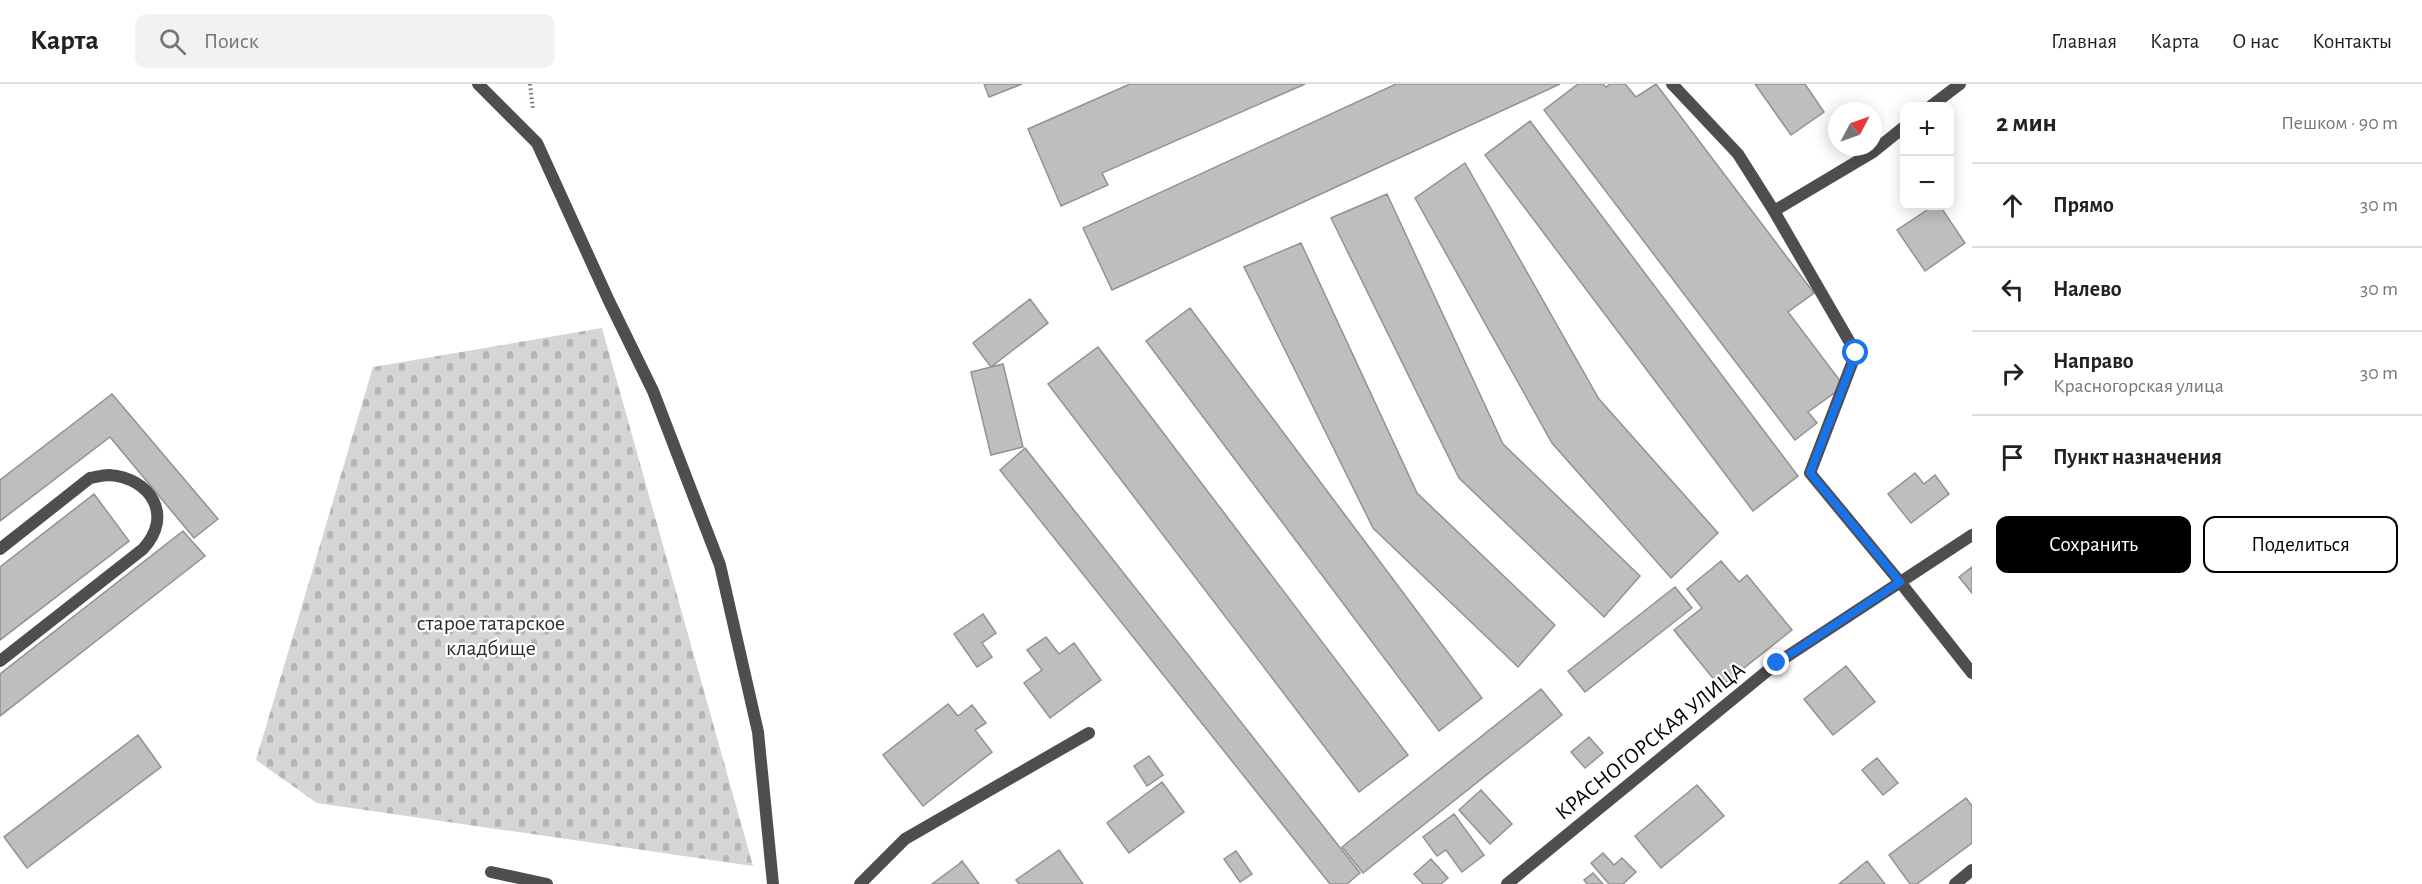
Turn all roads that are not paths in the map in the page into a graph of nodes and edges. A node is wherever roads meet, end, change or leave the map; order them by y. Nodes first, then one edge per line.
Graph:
1 (478, 84) edge
2 (1672, 84) edge
3 (1960, 84) edge
4 (1936, 102) edge
5 (1900, 131) edge
6 (1774, 211) junction
7 (1972, 535) edge
8 (0, 549) edge
9 (1900, 582) junction
10 (0, 661) edge
11 (1972, 673) edge
12 (1089, 733) dead end
13 (1972, 870) edge
14 (491, 872) dead end
15 (547, 884) edge
16 (773, 884) edge
17 (860, 884) edge
18 (1507, 884) edge
19 (1955, 884) edge

1 - 16 street
2 - 6 street
3 - 4 street
5 - 6 street
6 - 9 street
7 - 9 street, КРАСНОГОРСКАЯ УЛИЦА
8 - 10 street
9 - 11 street
9 - 18 street, КРАСНОГОРСКАЯ УЛИЦА
12 - 17 street
13 - 19 street
14 - 15 street

